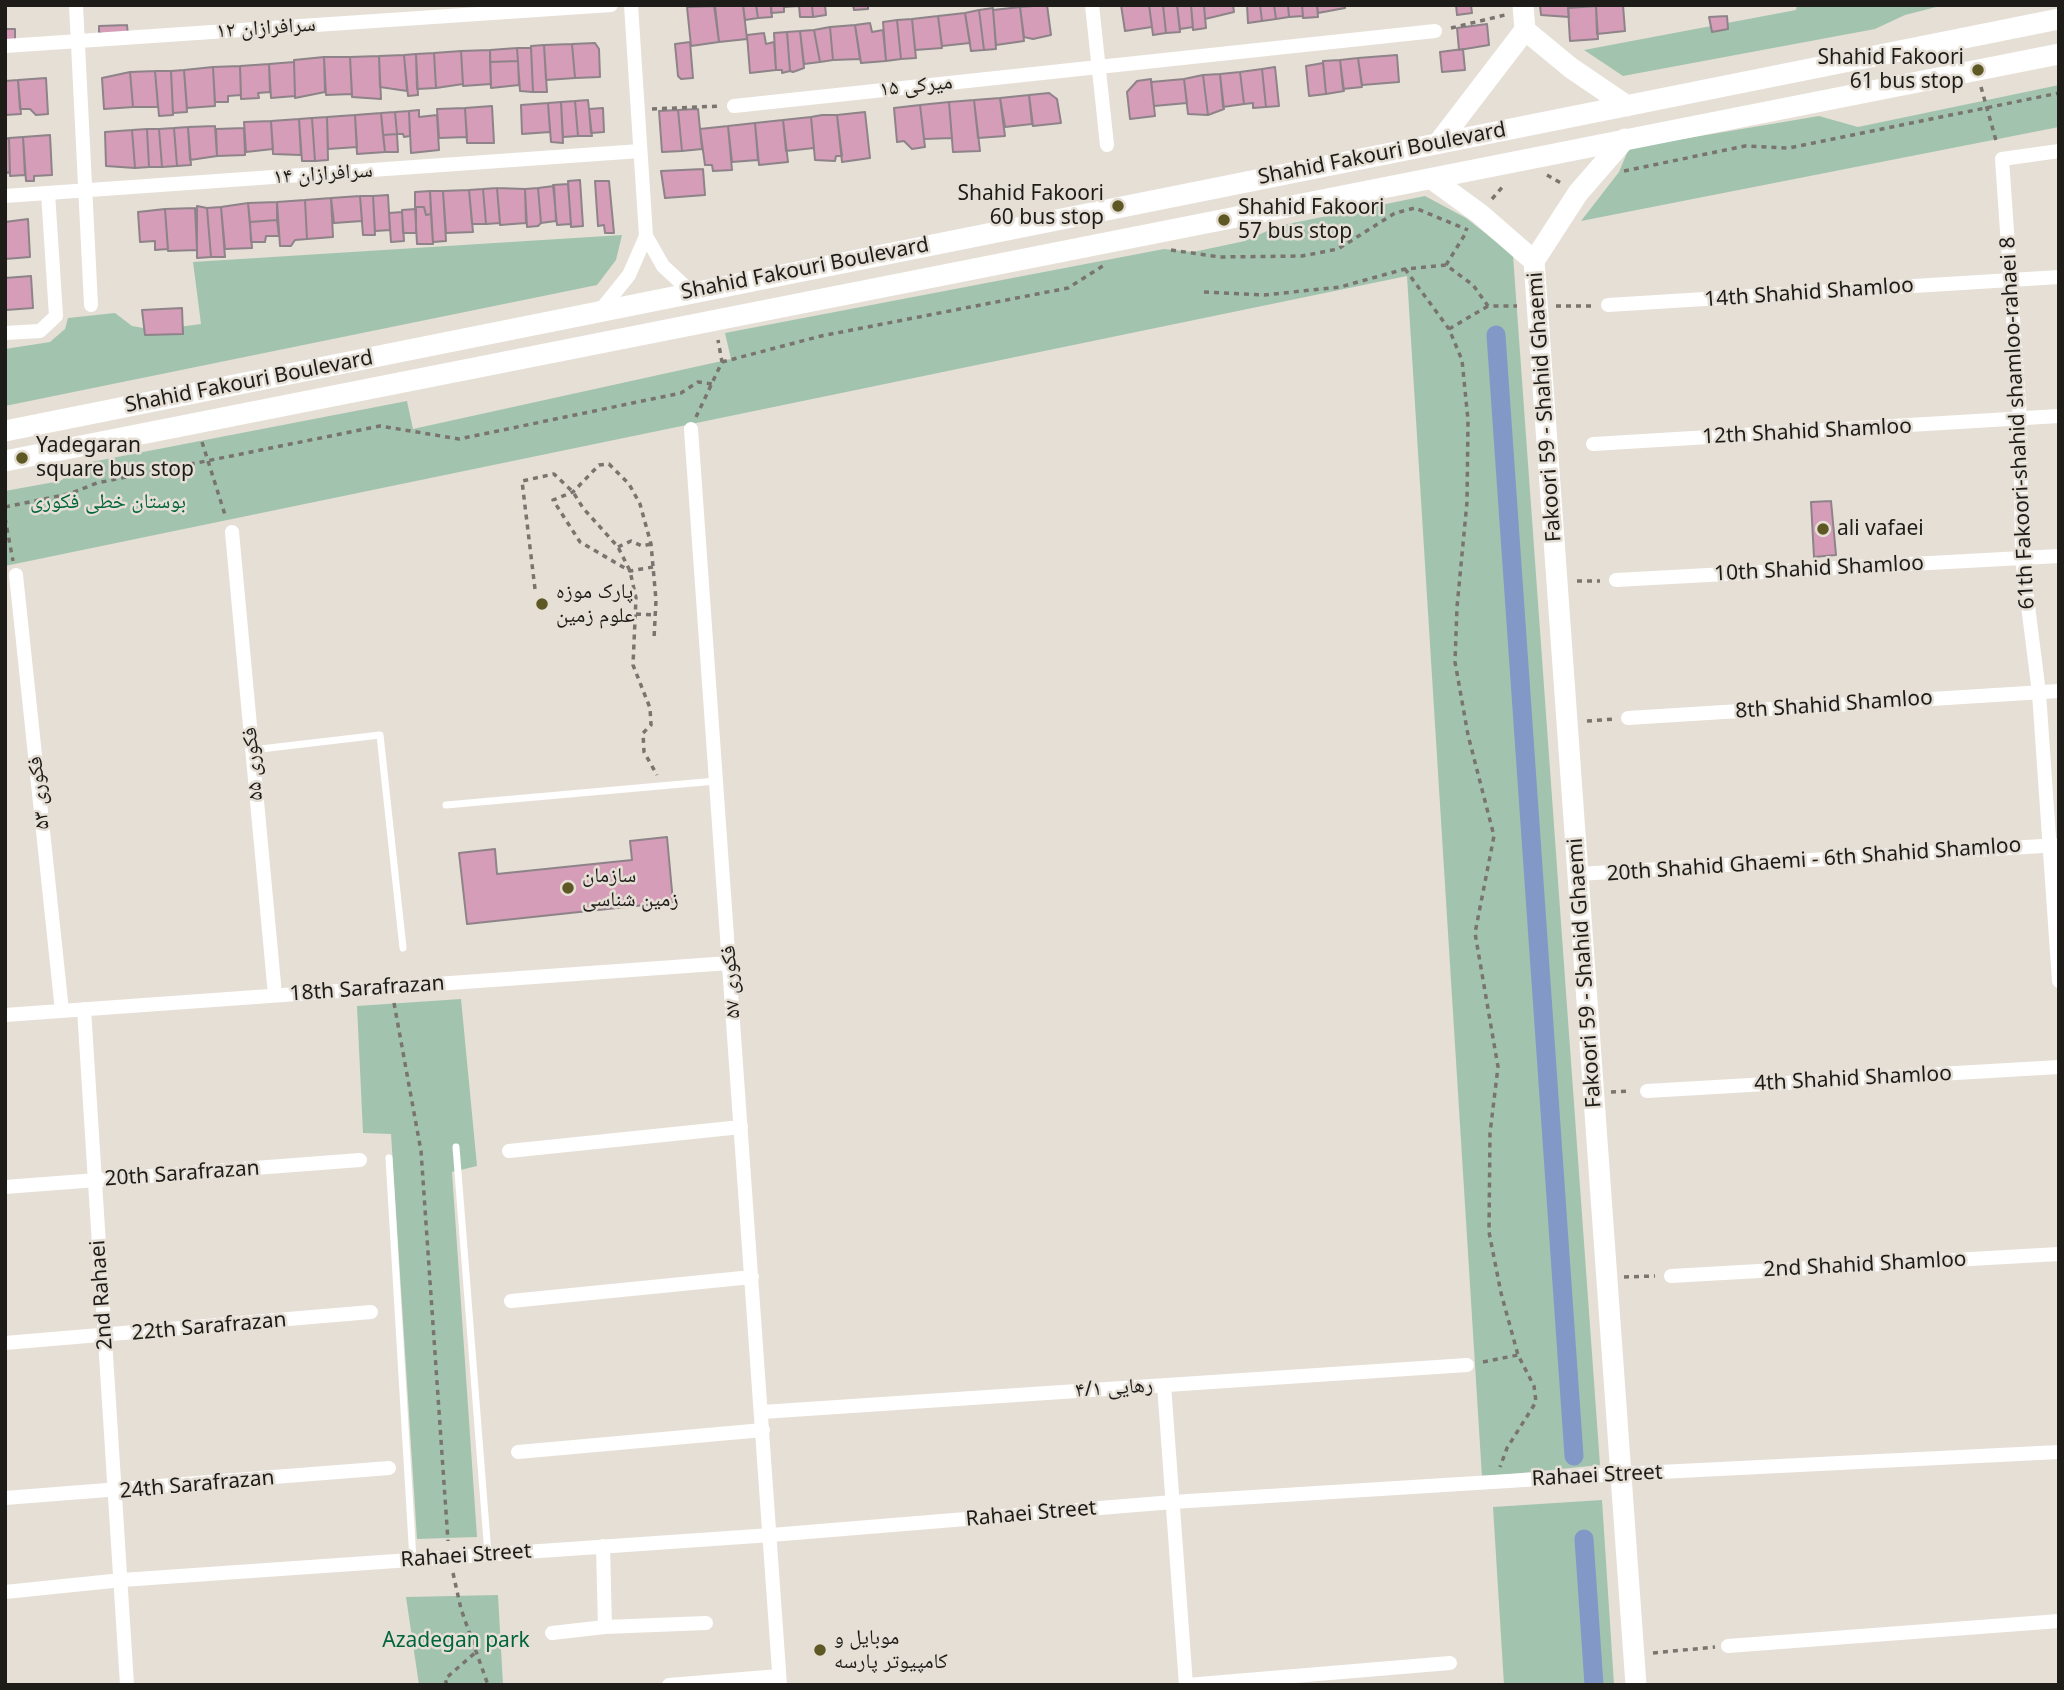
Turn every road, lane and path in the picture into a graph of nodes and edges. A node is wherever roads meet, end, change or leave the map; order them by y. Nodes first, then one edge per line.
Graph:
1 (76, 5) edge
2 (611, 5) edge
3 (631, 5) edge
4 (1092, 5) edge
5 (1524, 15) edge
6 (2059, 19) edge
7 (1435, 31) joint
8 (78, 41) junction
9 (5, 46) edge
10 (2059, 54) edge
11 (1099, 67) junction
12 (1978, 70) junction
13 (2059, 93) edge
14 (734, 106) joint
15 (1627, 106) junction
16 (1985, 108) junction
17 (638, 109) junction
18 (1625, 139) junction
19 (1440, 141) junction
20 (1107, 145) dead end
21 (2059, 151) edge
22 (640, 152) junction
23 (2002, 159) junction
24 (1619, 172) dead end
25 (1535, 176) dead end
26 (1432, 179) junction
27 (1515, 181) dead end
28 (86, 190) junction
29 (48, 193) junction
30 (1578, 193) junction
31 (5, 196) edge
32 (1480, 214) junction
33 (1467, 232) junction
34 (646, 236) junction
35 (1168, 250) dead end
36 (1113, 260) dead end
37 (1534, 261) junction
38 (1446, 265) junction
39 (1405, 269) junction
40 (2059, 276) edge
41 (2010, 280) junction
42 (691, 292) junction
43 (1204, 292) dead end
44 (91, 305) dead end
45 (1608, 305) joint
46 (1488, 306) junction
47 (1538, 307) junction
48 (600, 311) junction
49 (714, 321) junction
50 (1449, 329) junction
51 (5, 333) edge
52 (722, 362) junction
53 (712, 384) junction
54 (2059, 416) edge
55 (2020, 419) junction
56 (196, 424) junction
57 (691, 429) joint
58 (5, 431) edge
59 (1593, 444) dead end
60 (5, 461) edge
61 (207, 461) junction
62 (573, 492) junction
63 (5, 507) edge
64 (5, 519) edge
65 (232, 532) joint
66 (651, 544) junction
67 (618, 547) junction
68 (2059, 555) edge
69 (2022, 558) junction
70 (653, 567) junction
71 (630, 571) junction
72 (16, 575) joint
73 (1616, 580) joint
74 (1557, 582) junction
75 (535, 589) dead end
76 (635, 614) junction
77 (655, 615) junction
78 (654, 639) dead end
79 (2059, 691) edge
80 (2039, 693) junction
81 (1628, 718) joint
82 (1567, 722) junction
83 (252, 750) junction
84 (716, 781) junction
85 (663, 786) junction
86 (446, 806) dead end
87 (2054, 845) edge
88 (1578, 874) junction
89 (403, 948) dead end
90 (729, 963) junction
91 (2059, 981) edge
92 (392, 987) junction
93 (275, 995) junction
94 (83, 1009) junction
95 (62, 1011) junction
96 (5, 1015) edge
97 (2059, 1067) edge
98 (1647, 1091) joint
99 (1593, 1092) junction
100 (741, 1127) junction
101 (456, 1147) dead end
102 (509, 1151) dead end
103 (389, 1158) dead end
104 (359, 1160) dead end
105 (95, 1181) junction
106 (5, 1187) edge
107 (2059, 1254) edge
108 (1671, 1276) joint
109 (752, 1277) junction
110 (1607, 1278) junction
111 (511, 1301) dead end
112 (371, 1312) dead end
113 (105, 1336) junction
114 (5, 1343) edge
115 (1518, 1355) junction
116 (1467, 1365) joint
117 (1164, 1385) junction
118 (762, 1412) junction
119 (763, 1430) junction
120 (519, 1452) dead end
121 (2059, 1452) edge
122 (389, 1468) dead end
123 (1620, 1474) junction
124 (1494, 1482) junction
125 (116, 1492) junction
126 (5, 1498) edge
127 (1172, 1502) junction
128 (771, 1535) junction
129 (603, 1546) junction
130 (488, 1554) junction
131 (449, 1557) junction
132 (413, 1560) junction
133 (122, 1580) junction
134 (5, 1592) edge
135 (2059, 1621) edge
136 (706, 1623) dead end
137 (605, 1627) junction
138 (552, 1633) dead end
139 (1727, 1646) joint
140 (476, 1651) junction
141 (1633, 1655) junction
142 (1450, 1663) dead end
143 (779, 1680) edge
144 (128, 1685) edge
145 (447, 1685) edge
146 (488, 1685) edge
147 (669, 1685) edge
148 (1187, 1685) edge
149 (1636, 1685) edge

1 - 8 street
2 - 8 street, سرافرازان ۱۲
3 - 17 street
4 - 11 street
5 - 7 path
5 - 15 main road
5 - 19 main road
6 - 15 main road, Shahid Fakouri Boulevard
7 - 11 street, میرکی ۱۵
8 - 9 street, سرافرازان ۱۲
8 - 28 street
10 - 12 main road, Shahid Fakouri Boulevard
11 - 14 street, میرکی ۱۵
11 - 20 street
12 - 16 path
12 - 18 main road, Shahid Fakouri Boulevard
13 - 16 path
14 - 17 path
15 - 19 main road, Shahid Fakouri Boulevard
16 - 23 path
16 - 24 path
17 - 22 street
18 - 26 main road, Shahid Fakouri Boulevard
18 - 30 main road
19 - 42 main road, Shahid Fakouri Boulevard
21 - 23 street
22 - 28 street, سرافرازان ۱۴
22 - 34 street
23 - 41 street, 61th Fakoori-shahid shamloo-rahaei 8
25 - 30 path
26 - 32 main road
26 - 49 main road, Shahid Fakouri Boulevard
27 - 32 path
28 - 29 street, سرافرازان ۱۴
28 - 44 street
29 - 31 street, سرافرازان ۱۴
29 - 51 street
30 - 37 main road
32 - 33 path
32 - 37 main road
33 - 35 path
33 - 38 path
34 - 42 street
34 - 48 street
36 - 52 path
37 - 47 main road, Fakoori 59 - Shahid Ghaemi
38 - 39 path
38 - 46 path
39 - 43 path
39 - 50 path
40 - 41 street, 14th Shahid Shamloo
41 - 45 street, 14th Shahid Shamloo
41 - 55 street, 61th Fakoori-shahid shamloo-rahaei 8
42 - 48 main road, Shahid Fakouri Boulevard
45 - 47 path
46 - 47 path
46 - 50 path
47 - 74 main road, Fakoori 59 - Shahid Ghaemi
48 - 58 main road, Shahid Fakouri Boulevard
49 - 52 path
49 - 56 main road, Shahid Fakouri Boulevard
50 - 115 path
52 - 53 path
53 - 57 path
53 - 61 path
54 - 55 street, 12th Shahid Shamloo
55 - 59 street, 12th Shahid Shamloo
55 - 69 street, 61th Fakoori-shahid shamloo-rahaei 8
56 - 60 main road, Shahid Fakouri Boulevard
56 - 61 path
57 - 84 street, فکوری ۵۷
61 - 63 path
61 - 65 path
62 - 66 path
62 - 67 path
62 - 71 path
62 - 75 path
64 - 72 path
65 - 83 street, فکوری ۵۵
66 - 67 path
66 - 70 path
67 - 71 path
68 - 69 street, 10th Shahid Shamloo
69 - 73 street, 10th Shahid Shamloo
69 - 80 street, 61th Fakoori-shahid shamloo-rahaei 8
70 - 71 path
70 - 77 path
71 - 76 path
72 - 95 street, فکوری ۵۳
73 - 74 path
74 - 82 main road, Fakoori 59 - Shahid Ghaemi
76 - 77 path
76 - 85 path
77 - 78 path
79 - 80 street, 8th Shahid Shamloo
80 - 81 street, 8th Shahid Shamloo
80 - 87 street, 61th Fakoori-shahid shamloo-rahaei 8
81 - 82 path
82 - 88 main road, Fakoori 59 - Shahid Ghaemi
83 - 89 lane
83 - 93 street, فکوری ۵۵
84 - 85 lane
84 - 90 street, فکوری ۵۷
85 - 86 lane
87 - 88 street, 20th Shahid Ghaemi - 6th Shahid Shamloo
87 - 91 street, 61th Fakoori-shahid shamloo-rahaei 8
88 - 99 main road, Fakoori 59 - Shahid Ghaemi
90 - 92 street, 18th Sarafrazan
90 - 100 street, فکوری ۵۷
92 - 93 street, 18th Sarafrazan
92 - 131 path
93 - 94 street, 18th Sarafrazan
94 - 95 street, 18th Sarafrazan
94 - 105 street, 2nd Rahaei
95 - 96 street, 18th Sarafrazan
97 - 98 street, 4th Shahid Shamloo
98 - 99 path
99 - 110 main road, Fakoori 59 - Shahid Ghaemi
100 - 102 street
100 - 109 street, فکوری ۵۷
101 - 130 lane
103 - 132 lane
104 - 105 street, 20th Sarafrazan
105 - 106 street, 20th Sarafrazan
105 - 113 street, 2nd Rahaei
107 - 108 street, 2nd Shahid Shamloo
108 - 110 path
109 - 111 street
109 - 118 street, فکوری ۵۷
110 - 123 main road, Fakoori 59 - Shahid Ghaemi
112 - 113 street, 22th Sarafrazan
113 - 114 street, 22th Sarafrazan
113 - 125 street, 2nd Rahaei
115 - 116 path
115 - 124 path
116 - 117 street, رهایی ۴/۱
117 - 118 street, رهایی ۴/۱
117 - 127 street
118 - 119 street, فکوری ۵۷
119 - 120 street
119 - 128 street, فکوری ۵۷
121 - 123 street, Rahaei Street
122 - 125 street, 24th Sarafrazan
123 - 124 street, Rahaei Street
123 - 141 main road, Fakoori 59 - Shahid Ghaemi
124 - 127 street, Rahaei Street
125 - 126 street, 24th Sarafrazan
125 - 133 street, 2nd Rahaei
127 - 128 street, Rahaei Street
127 - 148 street
128 - 129 street, Rahaei Street
128 - 143 street, فکوری ۵۷
129 - 130 street, Rahaei Street
129 - 137 street
130 - 131 street, Rahaei Street
131 - 132 street, Rahaei Street
131 - 140 path
132 - 133 street, Rahaei Street
133 - 134 street, Rahaei Street
133 - 144 street, 2nd Rahaei
135 - 139 street
136 - 137 street
137 - 138 street
139 - 141 path
140 - 145 path
140 - 146 path
141 - 149 main road, Fakoori 59 - Shahid Ghaemi
142 - 148 street
143 - 147 street

